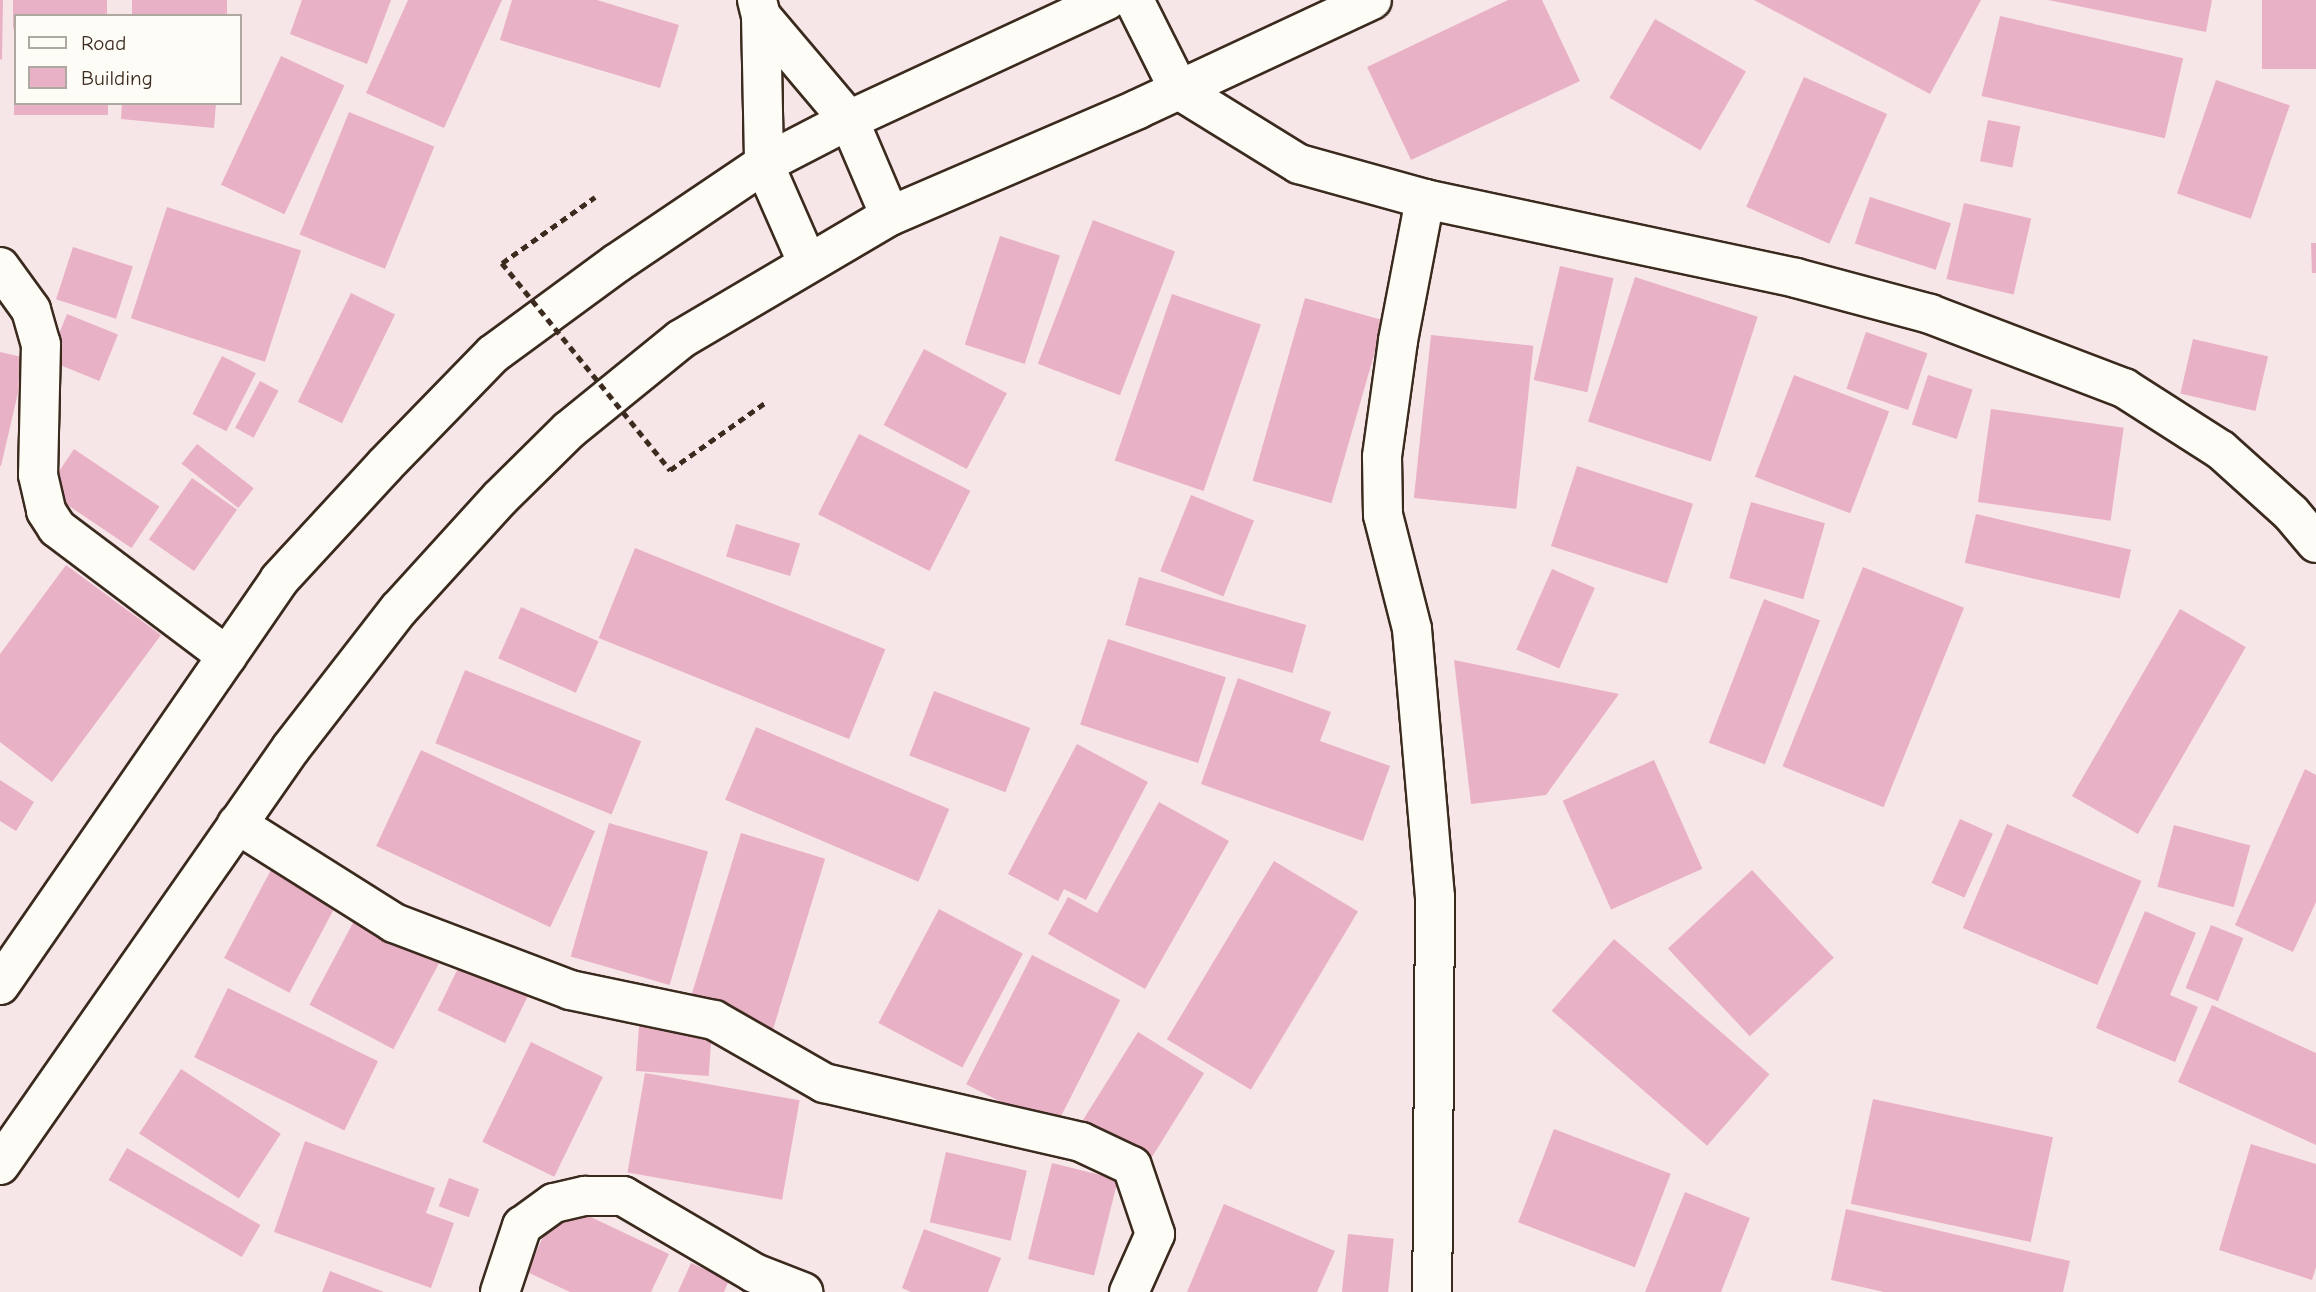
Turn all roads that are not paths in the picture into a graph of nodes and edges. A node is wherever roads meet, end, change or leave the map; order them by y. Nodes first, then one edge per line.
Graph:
1 (1107, 0) edge
2 (1133, 0) edge
3 (1372, 0) edge
4 (759, 8) edge
5 (1179, 90) junction
6 (849, 120) junction
7 (764, 164) junction
8 (1425, 199) junction
9 (890, 216) junction
10 (807, 262) junction
11 (0, 267) edge
12 (2316, 543) edge
13 (227, 656) junction
14 (237, 824) junction
15 (0, 985) edge
16 (0, 1165) edge
17 (500, 1292) edge
18 (803, 1292) edge
19 (1129, 1292) edge
20 (1432, 1292) edge

1 - 6 main road
2 - 5 main road
3 - 5 main road
4 - 6 main road
4 - 7 main road
5 - 8 main road
5 - 9 main road
6 - 7 main road
6 - 9 main road
7 - 10 main road
7 - 13 main road
8 - 12 main road
8 - 20 main road
9 - 10 main road
10 - 14 main road
11 - 13 main road
13 - 15 main road
14 - 16 main road
14 - 19 main road
17 - 18 main road

